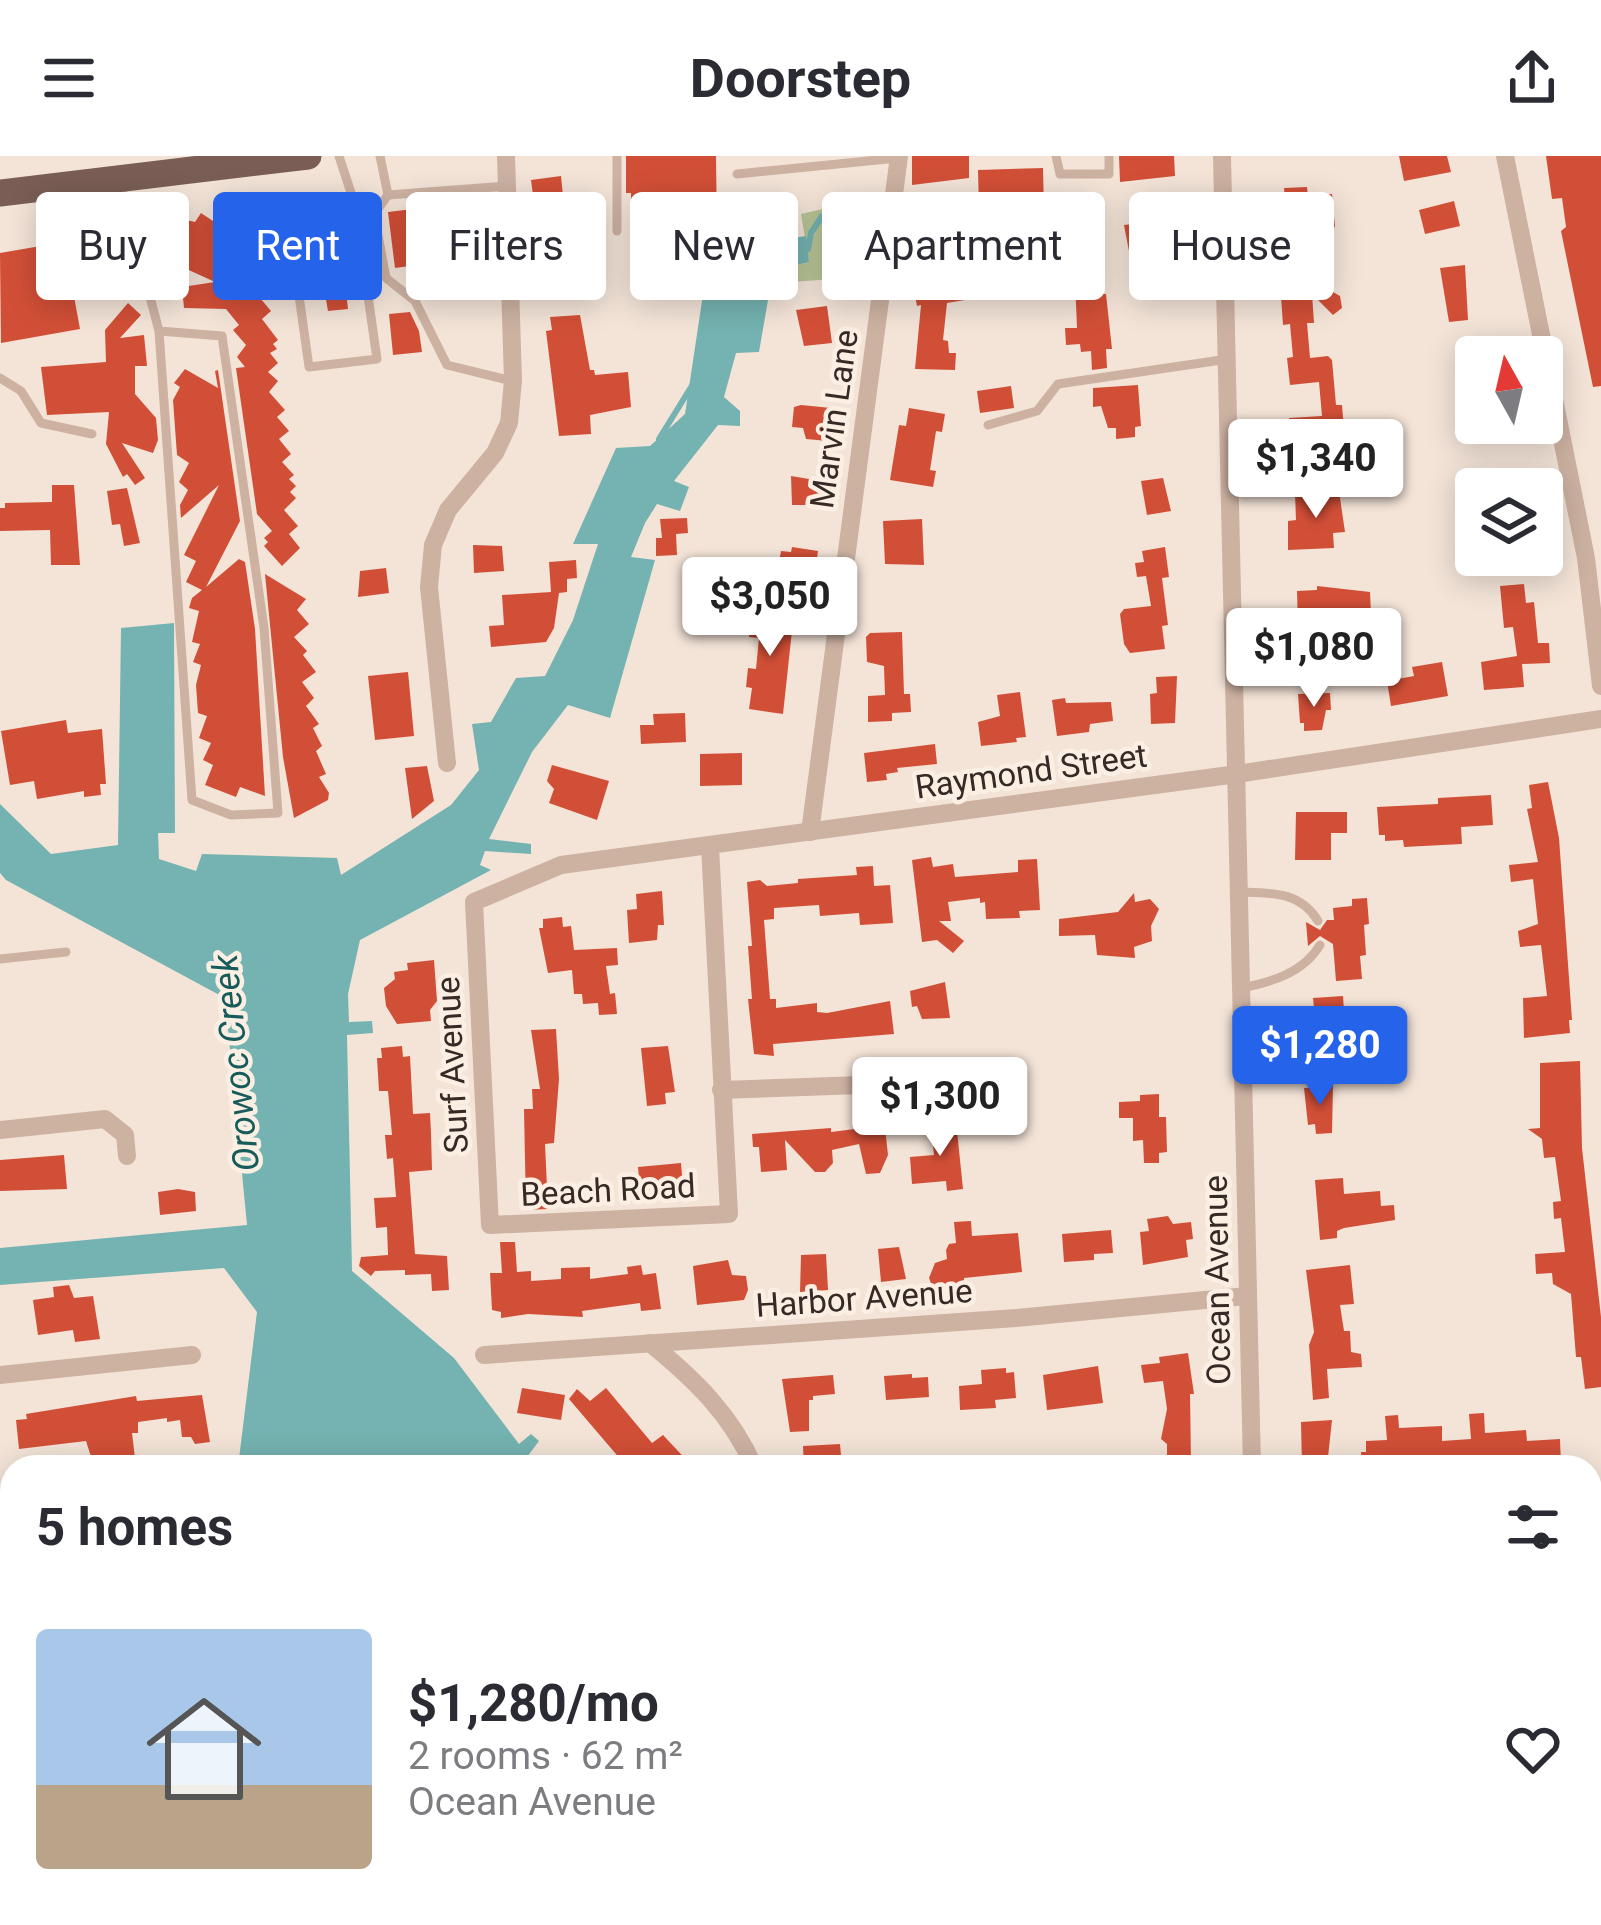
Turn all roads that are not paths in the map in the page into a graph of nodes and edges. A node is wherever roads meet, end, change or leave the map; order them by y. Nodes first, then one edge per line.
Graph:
1 (308, 156) edge
2 (339, 156) edge
3 (380, 156) edge
4 (506, 156) edge
5 (616, 156) edge
6 (1056, 156) edge
7 (1109, 156) edge
8 (1222, 156) edge
9 (1505, 156) edge
10 (898, 157) edge
11 (127, 170) edge
12 (737, 174) dead end
13 (507, 186) junction
14 (351, 192) edge
15 (0, 193) edge
16 (388, 195) junction
17 (355, 205) joint
18 (617, 231) dead end
19 (159, 331) junction
20 (1228, 359) junction
21 (0, 378) edge
22 (512, 381) junction
23 (988, 425) dead end
24 (92, 434) dead end
25 (1601, 686) edge
26 (1601, 719) edge
27 (447, 763) dead end
28 (1237, 774) junction
29 (810, 832) junction
30 (710, 846) junction
31 (1239, 892) junction
32 (474, 902) joint
33 (1318, 921) dead end
34 (1320, 945) dead end
35 (67, 952) dead end
36 (0, 958) edge
37 (1241, 988) junction
38 (973, 1081) dead end
39 (721, 1090) junction
40 (0, 1130) edge
41 (127, 1156) dead end
42 (490, 1225) joint
43 (1247, 1296) junction
44 (650, 1343) junction
45 (192, 1354) dead end
46 (484, 1355) dead end
47 (0, 1376) edge
48 (747, 1455) edge
49 (1252, 1455) edge

1 - 11 main road
2 - 14 lane
3 - 16 lane
4 - 13 street
5 - 18 lane
6 - 7 lane
8 - 20 street, Ocean Avenue
9 - 25 street
10 - 12 lane
10 - 29 street, Marvin Lane
11 - 15 main road
11 - 19 lane
13 - 16 lane
13 - 22 street
16 - 22 lane
17 - 17 lane
19 - 19 lane
20 - 23 lane
20 - 28 street, Ocean Avenue
21 - 24 lane
22 - 27 street
26 - 28 street, Raymond Street
28 - 29 street, Raymond Street
28 - 31 street, Ocean Avenue
29 - 30 street, Raymond Street
30 - 32 street, Raymond Street
30 - 39 street
31 - 33 lane
31 - 37 street, Ocean Avenue
32 - 42 street, Surf Avenue
34 - 37 lane
35 - 36 lane
37 - 43 street, Ocean Avenue
38 - 39 street
39 - 42 street, Beach Road
40 - 41 street
43 - 44 street, Harbor Avenue
43 - 49 street, Ocean Avenue
44 - 46 street, Harbor Avenue
44 - 48 street
45 - 47 street

